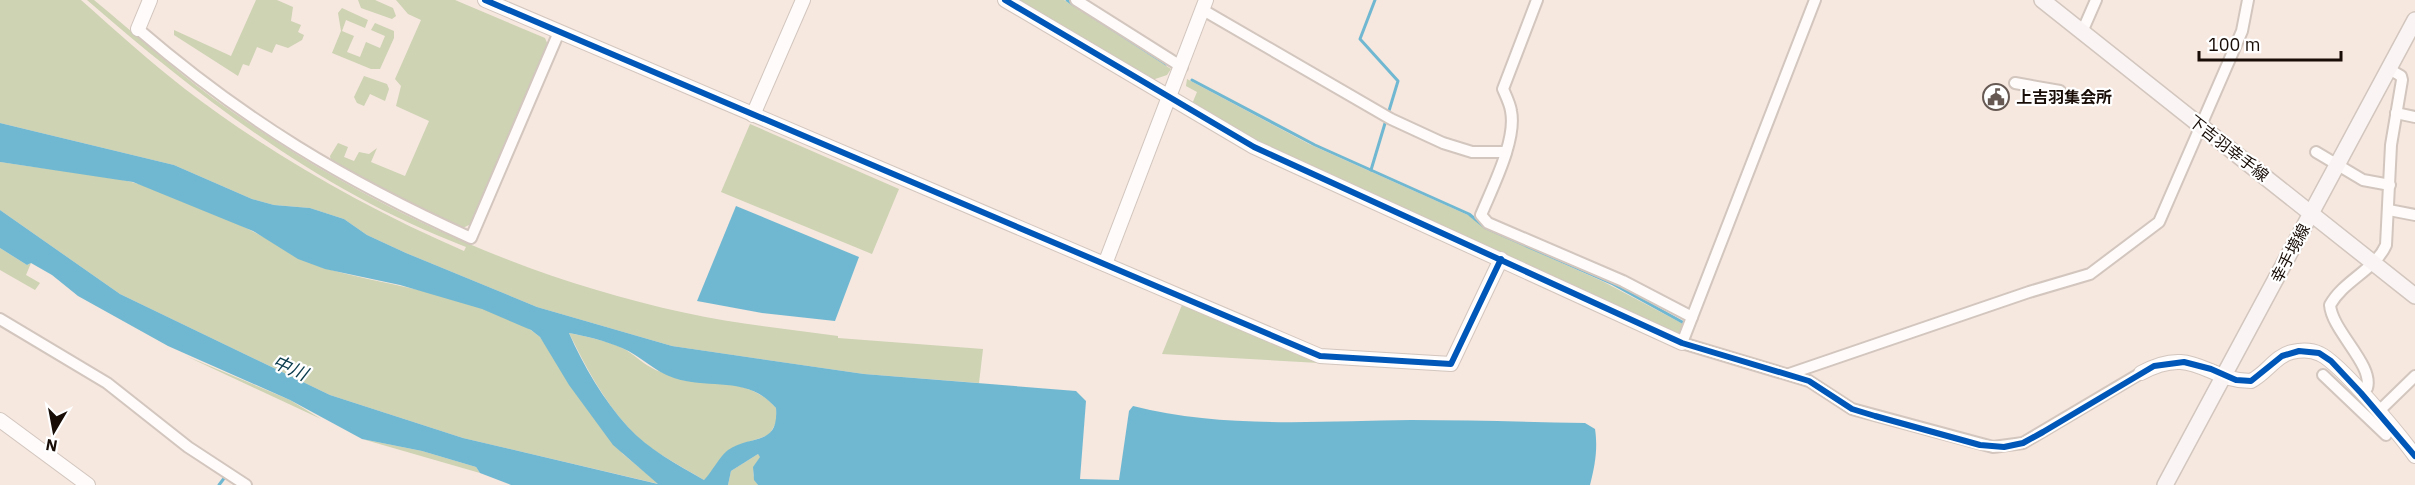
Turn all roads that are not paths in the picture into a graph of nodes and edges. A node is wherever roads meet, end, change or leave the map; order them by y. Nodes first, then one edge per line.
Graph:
1 (150, 0) edge
2 (485, 0) edge
3 (802, 0) edge
4 (1005, 0) edge
5 (1076, 0) edge
6 (1537, 0) edge
7 (1815, 0) edge
8 (2042, 0) edge
9 (2096, 0) edge
10 (2248, 0) edge
11 (1205, 5) edge
12 (2415, 20) edge
13 (138, 29) joint
14 (559, 32) junction
15 (2082, 32) junction
16 (1182, 67) junction
17 (2389, 69) junction
18 (2015, 83) dead end
19 (2060, 91) dead end
20 (1169, 98) junction
21 (2396, 113) junction
22 (753, 114) junction
23 (2415, 117) edge
24 (2202, 127) junction
25 (1506, 152) junction
26 (2316, 152) dead end
27 (2338, 166) junction
28 (2390, 185) junction
29 (2389, 210) junction
30 (2310, 213) junction
31 (2415, 215) edge
32 (1501, 259) junction
33 (2374, 262) junction
34 (1105, 264) junction
35 (2415, 296) edge
36 (1692, 317) junction
37 (0, 319) edge
38 (1682, 343) junction
39 (2140, 373) joint
40 (1789, 374) junction
41 (2323, 375) dead end
42 (2225, 376) junction
43 (2415, 376) edge
44 (2361, 393) junction
45 (2378, 412) junction
46 (0, 420) edge
47 (2386, 435) dead end
48 (2415, 456) edge
49 (2167, 482) edge
50 (88, 485) edge
51 (246, 485) edge

1 - 13 street
2 - 14 street
3 - 22 street
4 - 20 street
5 - 16 street
6 - 25 street
7 - 36 street
8 - 15 main road, 下吉羽幸手線
9 - 15 street
10 - 24 street
11 - 16 street
11 - 25 street
12 - 17 main road, 幸手境線
13 - 14 street
14 - 22 street
15 - 24 main road, 下吉羽幸手線
16 - 20 street
17 - 21 street
17 - 27 main road, 幸手境線
18 - 19 street
20 - 32 street
20 - 34 street
21 - 23 street
21 - 28 street
22 - 34 street
24 - 30 main road, 下吉羽幸手線
24 - 40 street
25 - 36 street
26 - 27 street
27 - 28 street
27 - 30 main road, 幸手境線
28 - 29 street
29 - 31 street
29 - 33 street
30 - 33 main road, 下吉羽幸手線
30 - 42 main road, 幸手境線
32 - 34 street
32 - 38 street
33 - 35 main road, 下吉羽幸手線
33 - 44 street
36 - 38 street
37 - 51 street
38 - 40 street
39 - 40 street
39 - 42 street
41 - 47 street
42 - 44 street
42 - 49 main road, 幸手境線
43 - 45 street
44 - 45 street
45 - 48 street
46 - 50 street

